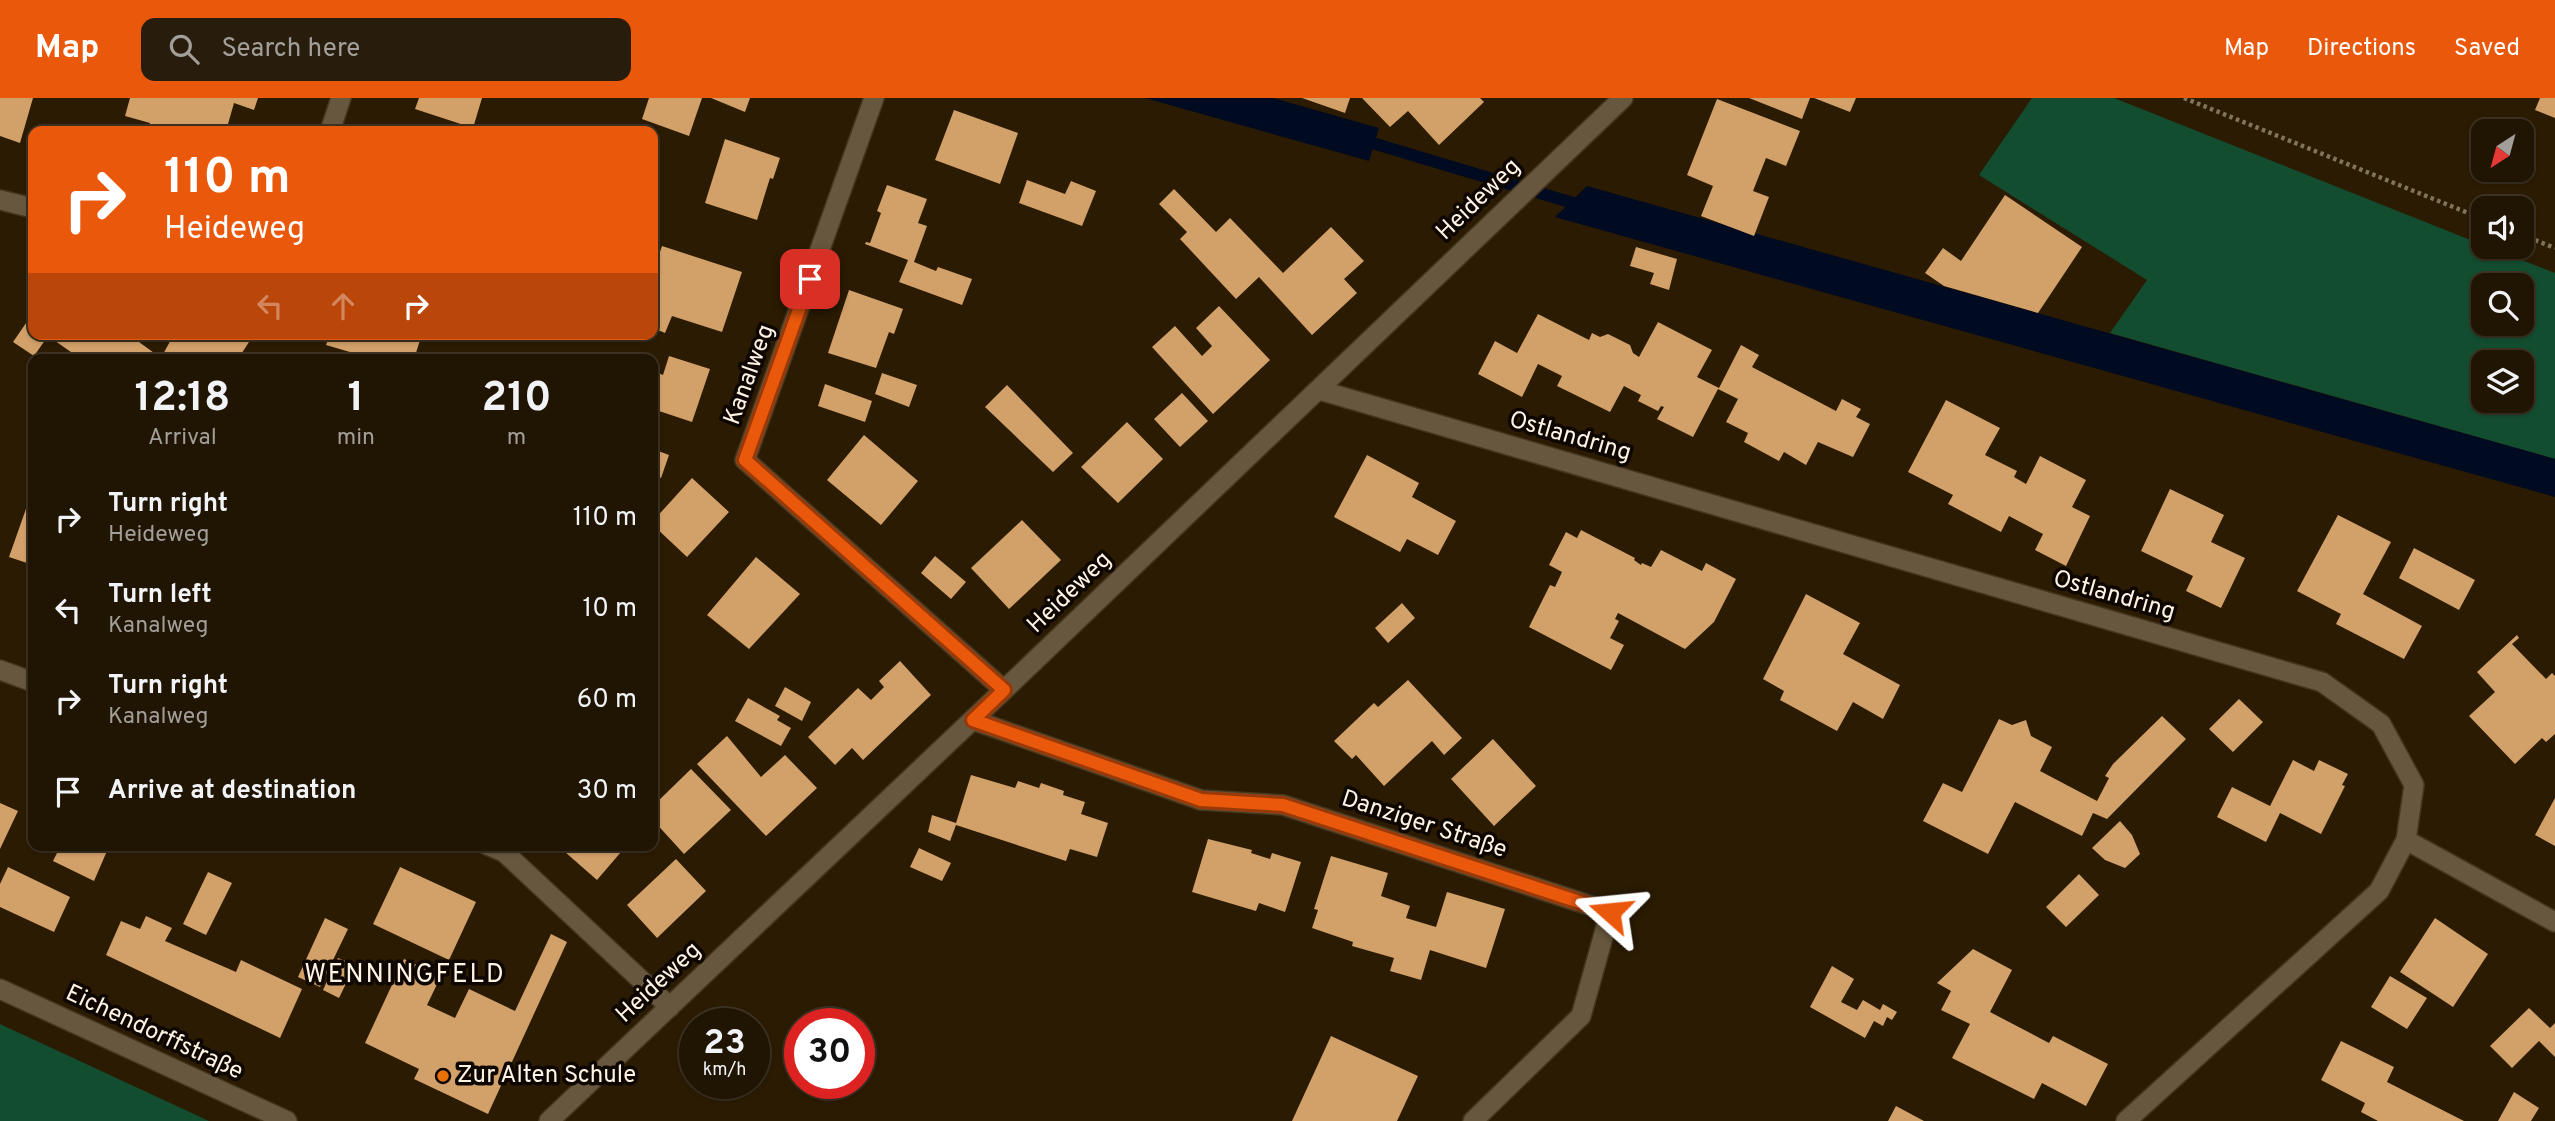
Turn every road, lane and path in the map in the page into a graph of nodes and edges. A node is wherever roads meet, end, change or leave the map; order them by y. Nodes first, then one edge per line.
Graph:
1 (341, 98) edge
2 (874, 98) edge
3 (1623, 98) edge
4 (2183, 98) edge
5 (332, 126) edge
6 (0, 200) edge
7 (28, 207) edge
8 (2471, 214) edge
9 (2534, 240) edge
10 (2555, 248) edge
11 (1319, 390) junction
12 (0, 670) edge
13 (28, 680) edge
14 (1004, 690) junction
15 (973, 720) junction
16 (2406, 840) junction
17 (502, 851) edge
18 (2555, 922) edge
19 (0, 989) edge
20 (670, 1006) junction
21 (287, 1121) edge
22 (549, 1121) edge
23 (1473, 1121) edge
24 (2126, 1121) edge

1 - 5 street
2 - 14 street, Kanalweg
3 - 11 street, Heideweg
4 - 8 path
6 - 7 street
9 - 10 path
11 - 14 street, Heideweg
11 - 16 street, Ostlandring
12 - 13 street
14 - 15 street, Heideweg
15 - 20 street, Heideweg
15 - 23 street, Danziger Straße
16 - 18 street
16 - 24 street, Ostlandring
17 - 20 street
19 - 21 street, Eichendorffstraße
20 - 22 street, Heideweg

